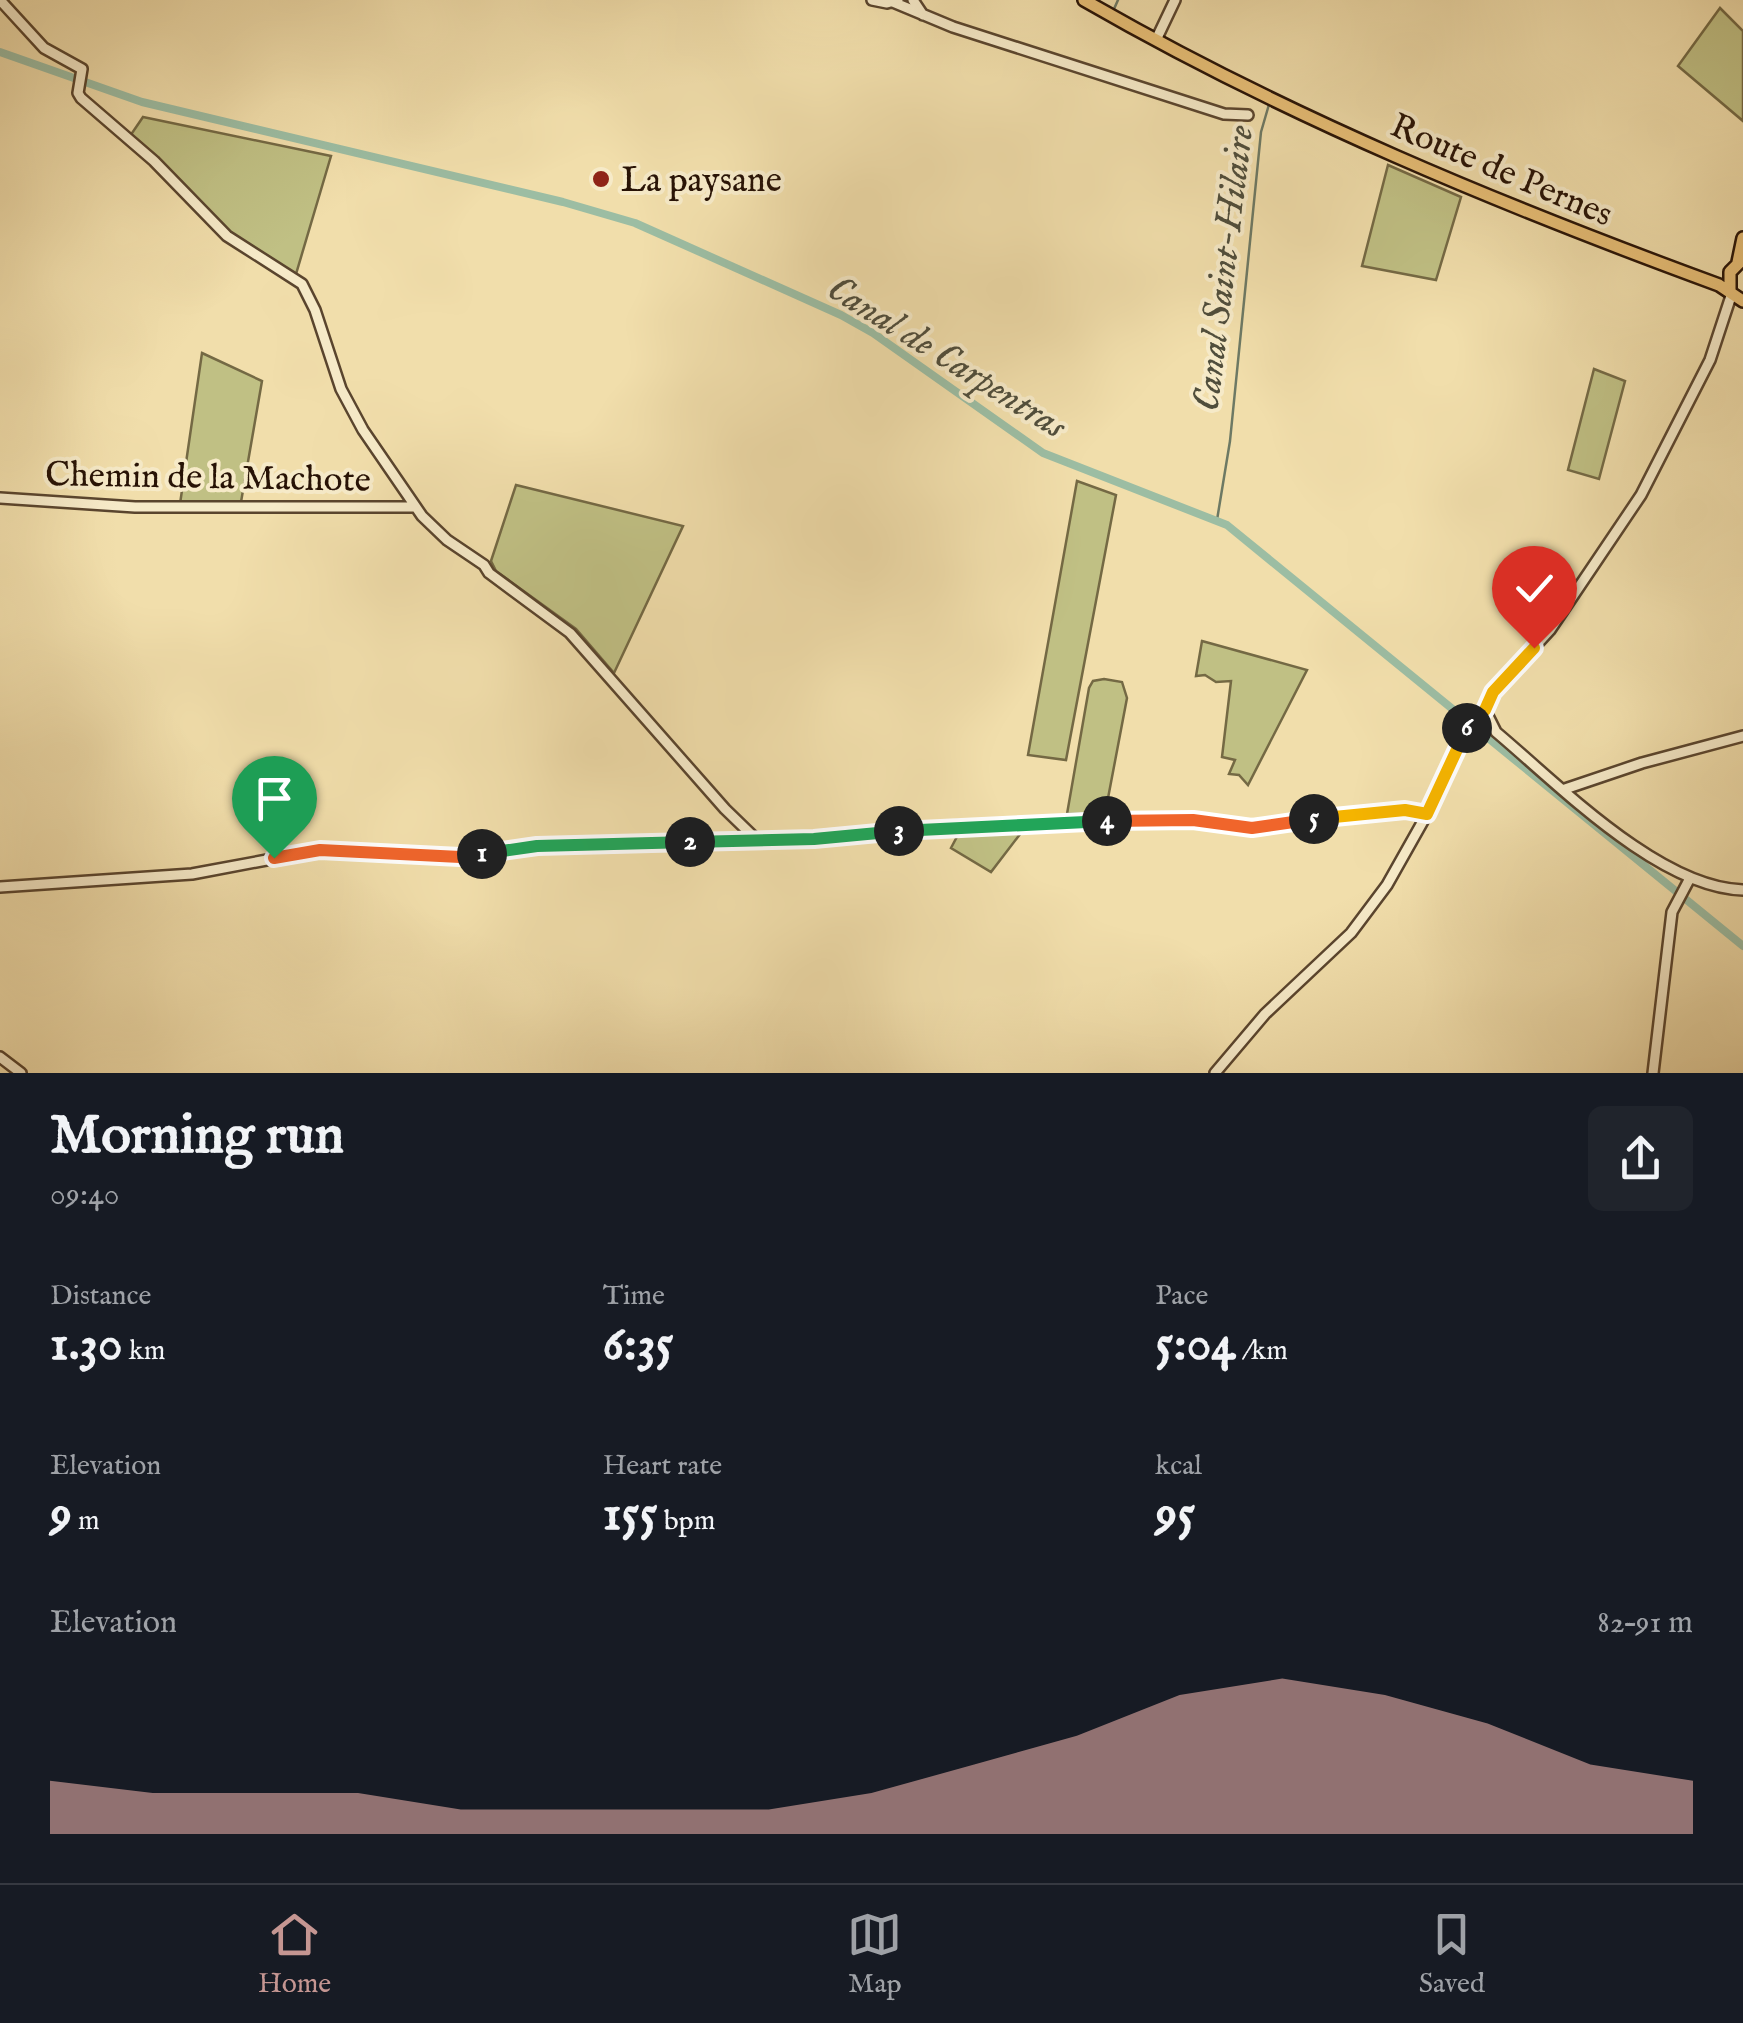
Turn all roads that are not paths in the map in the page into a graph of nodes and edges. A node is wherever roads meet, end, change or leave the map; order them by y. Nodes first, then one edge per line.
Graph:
1 (0, 0) edge
2 (872, 0) edge
3 (913, 0) edge
4 (1084, 0) edge
5 (1175, 0) edge
6 (895, 1) edge
7 (924, 17) junction
8 (1156, 40) junction
9 (1248, 115) dead end
10 (1743, 238) edge
11 (1737, 264) edge
12 (1703, 279) junction
13 (1737, 297) edge
14 (0, 498) edge
15 (415, 506) junction
16 (1485, 710) junction
17 (1743, 736) edge
18 (1565, 790) junction
19 (1427, 814) junction
20 (758, 841) junction
21 (1690, 878) junction
22 (0, 888) edge
23 (1743, 890) edge
24 (0, 1057) edge
25 (21, 1073) edge
26 (1215, 1073) edge
27 (1653, 1073) edge

1 - 15 street
2 - 6 street
3 - 7 street
4 - 8 main road, Route de Pernes
5 - 8 street
6 - 7 street
7 - 9 street
8 - 12 main road, Route de Pernes
10 - 11 main road
11 - 12 main road
11 - 13 main road
12 - 13 main road, Route de Pernes
13 - 16 street
14 - 15 street, Chemin de la Machote
15 - 20 street
16 - 18 street
16 - 19 street
17 - 18 street
18 - 21 street
19 - 20 street
19 - 26 street
20 - 22 street
21 - 23 street
21 - 27 street
24 - 25 street

